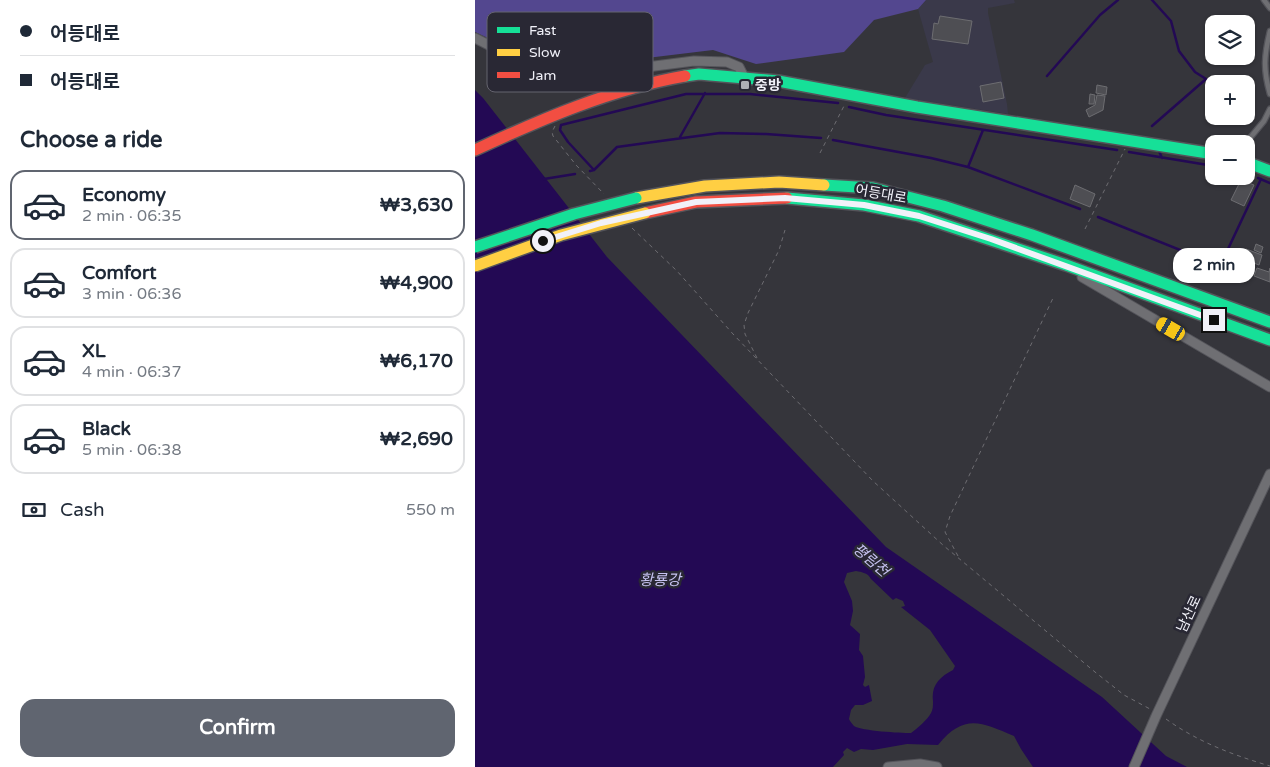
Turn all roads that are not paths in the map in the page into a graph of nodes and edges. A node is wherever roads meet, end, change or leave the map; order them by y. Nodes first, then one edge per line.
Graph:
1 (1264, 0) edge
2 (1270, 8) edge
3 (1270, 31) edge
4 (475, 38) edge
5 (487, 44) edge
6 (653, 66) edge
7 (744, 77) junction
8 (653, 82) edge
9 (621, 92) edge
10 (1270, 94) edge
11 (1270, 109) edge
12 (1252, 135) edge
13 (475, 150) edge
14 (1205, 152) edge
15 (1255, 165) edge
16 (1270, 171) edge
17 (475, 247) edge
18 (1056, 262) junction
19 (475, 266) edge
20 (1270, 322) edge
21 (1270, 340) edge
22 (1270, 386) edge
23 (1270, 474) edge
24 (889, 767) edge
25 (937, 767) edge
26 (1135, 767) edge

1 - 2 lane
3 - 10 lane
4 - 5 street
6 - 7 street
7 - 8 main road
7 - 14 main road
9 - 13 main road
11 - 12 lane
15 - 16 main road
17 - 20 main road, 어등대로, bridge
18 - 19 main road, 어등대로, bridge
18 - 21 main road, 어등대로
18 - 22 street
23 - 26 street, 남산로
24 - 25 street

